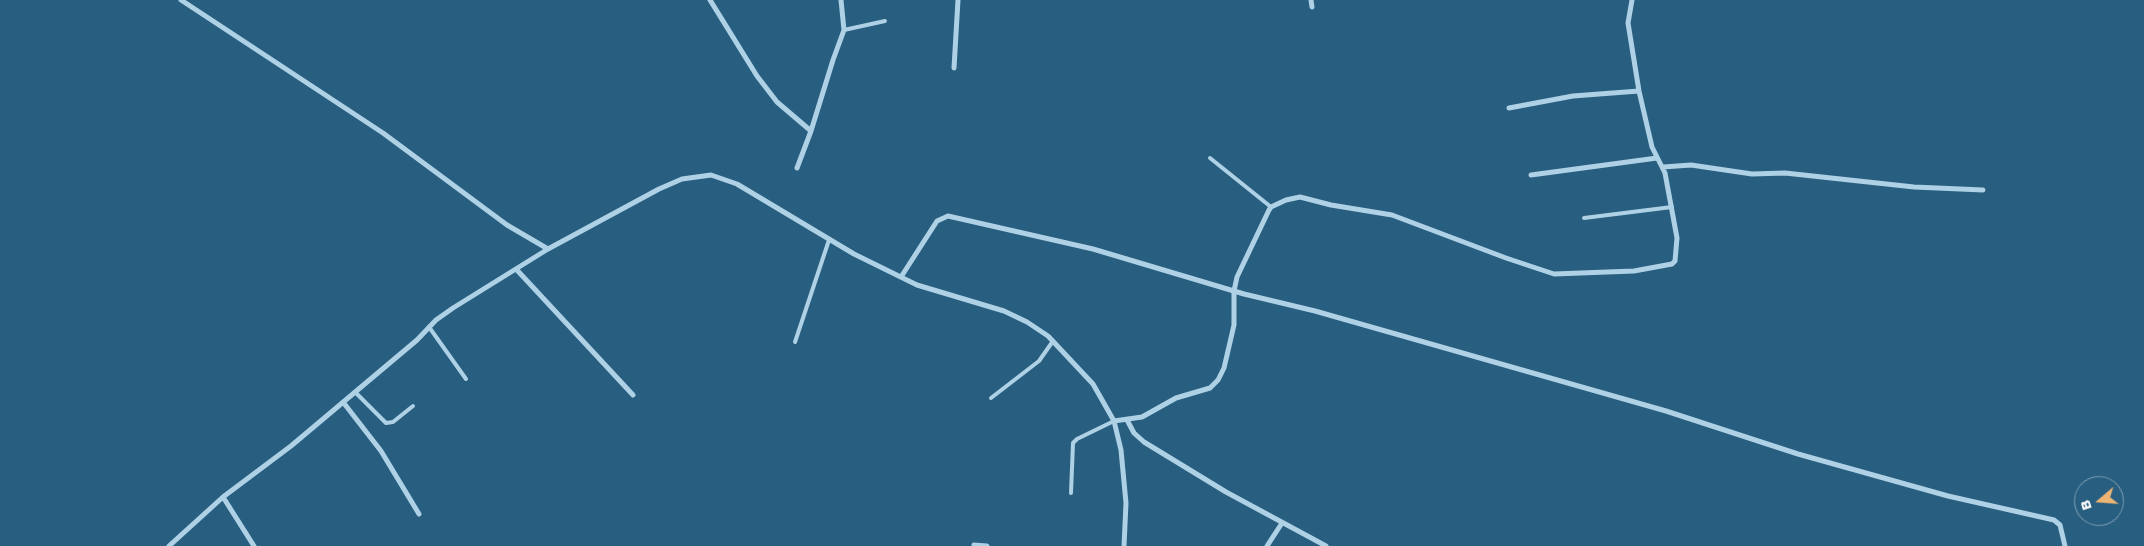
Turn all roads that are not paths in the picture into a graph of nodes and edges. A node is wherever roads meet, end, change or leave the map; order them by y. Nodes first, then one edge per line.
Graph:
1 (182, 0) edge
2 (710, 0) edge
3 (841, 0) edge
4 (958, 0) edge
5 (1311, 0) edge
6 (1632, 0) edge
7 (1312, 7) dead end
8 (885, 21) dead end
9 (844, 30) junction
10 (954, 68) dead end
11 (1639, 91) junction
12 (1508, 108) dead end
13 (811, 130) junction
14 (1210, 158) dead end
15 (1657, 158) junction
16 (1663, 167) junction
17 (797, 168) dead end
18 (1531, 175) dead end
19 (1984, 190) dead end
20 (1272, 207) junction
21 (1672, 207) junction
22 (1584, 218) dead end
23 (829, 240) junction
24 (548, 249) junction
25 (516, 269) junction
26 (900, 277) junction
27 (1234, 291) junction
28 (429, 327) junction
29 (1053, 340) junction
30 (795, 342) dead end
31 (466, 379) dead end
32 (355, 392) junction
33 (633, 395) dead end
34 (991, 398) dead end
35 (344, 402) junction
36 (413, 406) dead end
37 (1127, 420) junction
38 (1114, 422) junction
39 (1071, 493) dead end
40 (223, 497) junction
41 (419, 514) dead end
42 (1282, 523) junction
43 (974, 545) dead end
44 (169, 546) edge
45 (254, 546) edge
46 (987, 546) edge
47 (1124, 546) edge
48 (1266, 546) edge
49 (1326, 546) edge
50 (2066, 546) edge

1 - 24 street
2 - 13 street
3 - 9 street
4 - 10 street
5 - 7 street
6 - 11 street
8 - 9 lane
9 - 13 street
11 - 12 street
11 - 15 street
13 - 17 street
14 - 20 lane
15 - 16 street
15 - 18 street
16 - 19 street
16 - 21 street
20 - 21 street
20 - 27 street
21 - 22 lane
23 - 24 street
23 - 26 street
23 - 30 lane
24 - 25 street
25 - 28 street
25 - 33 street
26 - 27 street
26 - 29 street
27 - 37 street
27 - 50 street
28 - 31 lane
28 - 32 street
29 - 34 lane
29 - 38 street
32 - 35 street
32 - 36 lane
35 - 40 street
35 - 41 street
37 - 38 street
37 - 42 street
38 - 39 lane
38 - 47 street
40 - 44 street
40 - 45 street
42 - 48 street
42 - 49 street
43 - 46 street

